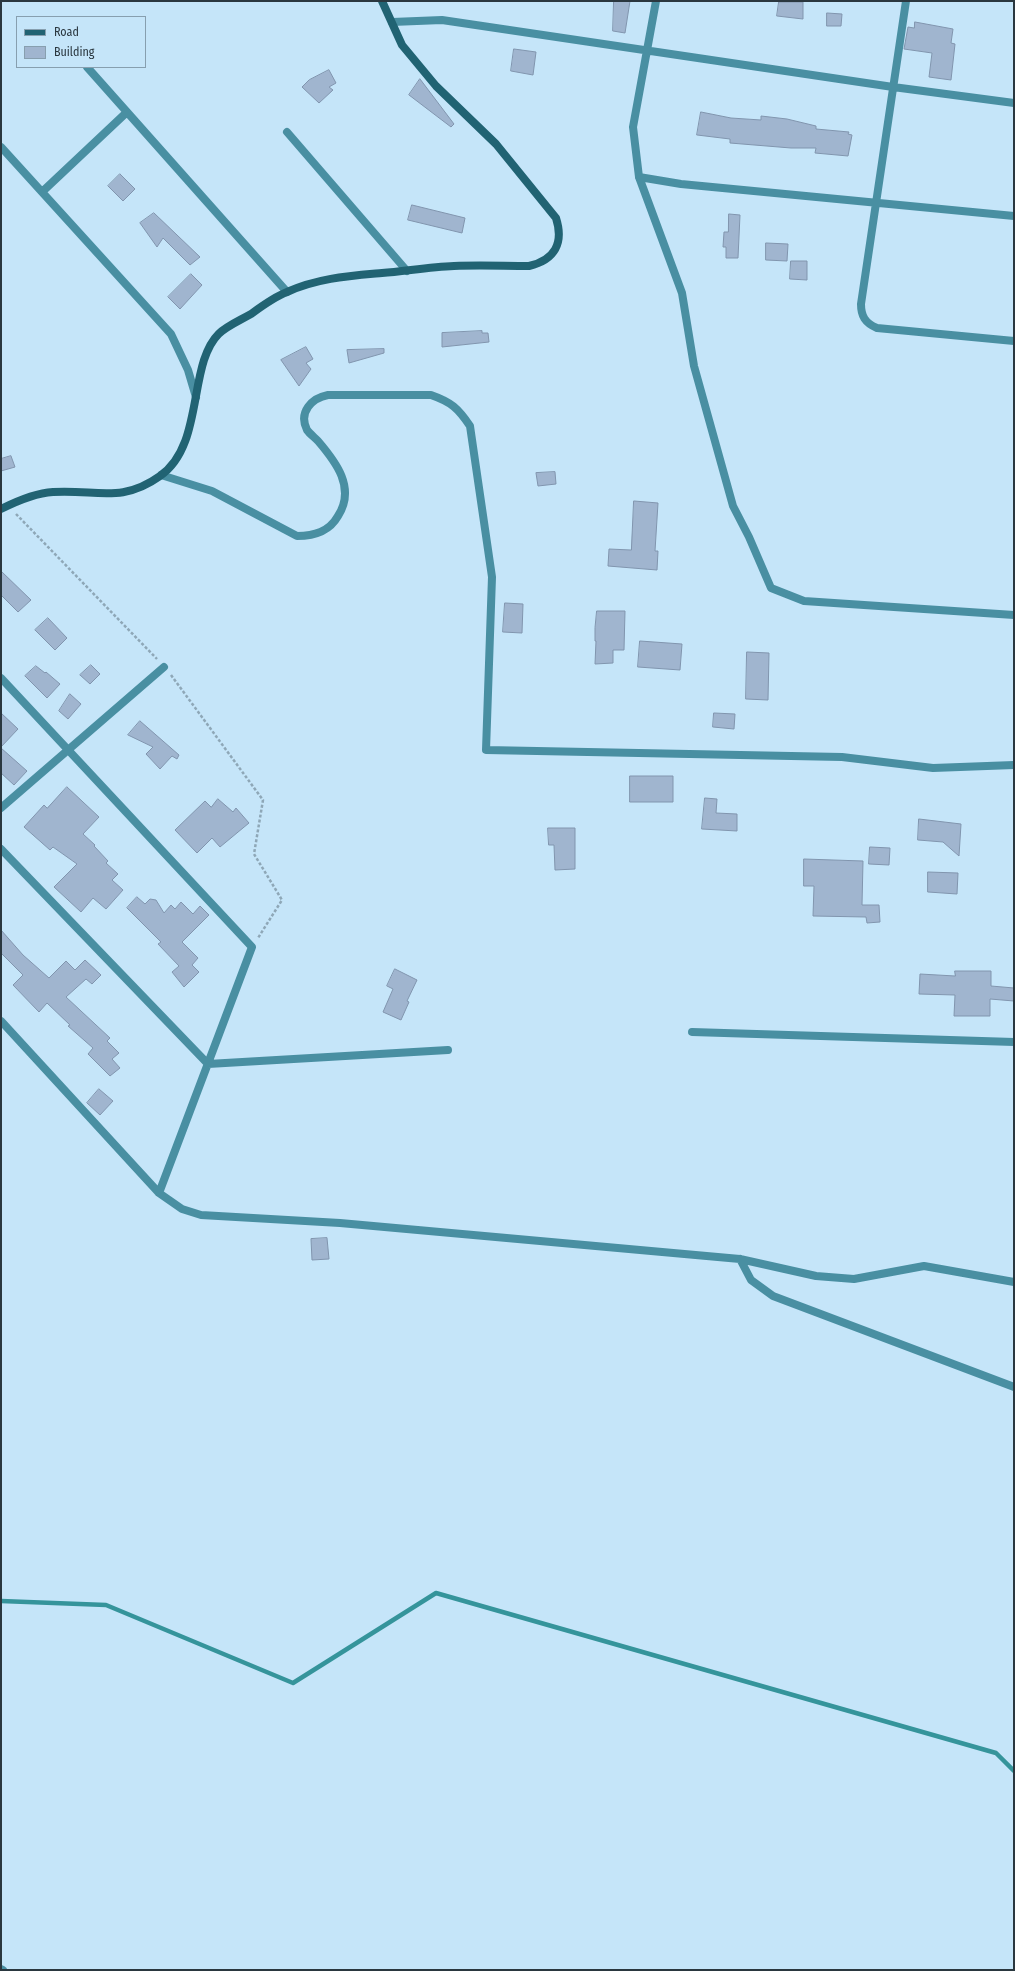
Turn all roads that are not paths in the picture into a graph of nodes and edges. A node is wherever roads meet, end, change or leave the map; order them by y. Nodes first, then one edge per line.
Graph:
1 (382, 1) edge
2 (656, 1) edge
3 (906, 1) edge
4 (392, 22) junction
5 (647, 51) junction
6 (88, 68) edge
7 (893, 87) junction
8 (1014, 103) edge
9 (127, 112) junction
10 (287, 132) dead end
11 (1, 147) edge
12 (639, 177) junction
13 (42, 192) junction
14 (876, 203) junction
15 (1014, 216) edge
16 (407, 271) junction
17 (287, 292) junction
18 (1014, 341) edge
19 (196, 397) junction
20 (162, 476) junction
21 (4, 507) edge
22 (1014, 615) edge
23 (164, 667) road end
24 (1, 678) edge
25 (68, 750) junction
26 (1014, 765) edge
27 (1, 808) edge
28 (1, 849) edge
29 (1, 1021) edge
30 (692, 1032) dead end
31 (1014, 1042) edge
32 (448, 1050) dead end
33 (208, 1064) junction
34 (159, 1193) junction
35 (740, 1259) junction
36 (1014, 1282) edge
37 (1014, 1387) edge

1 - 4 street
2 - 5 street
3 - 7 street
4 - 5 street
4 - 16 street
5 - 7 street
5 - 12 street
6 - 9 street
7 - 8 street
7 - 14 street
9 - 13 street
9 - 17 street
10 - 16 street
11 - 13 street
12 - 14 street
12 - 22 street
13 - 19 street
14 - 15 street
14 - 18 street
16 - 17 street
17 - 19 street
19 - 20 street
20 - 21 street
20 - 26 street
23 - 25 street
24 - 25 street
25 - 27 street
25 - 33 street
28 - 33 street
29 - 34 street
30 - 31 street
32 - 33 street
33 - 34 street
34 - 35 street
35 - 36 street
35 - 37 street

